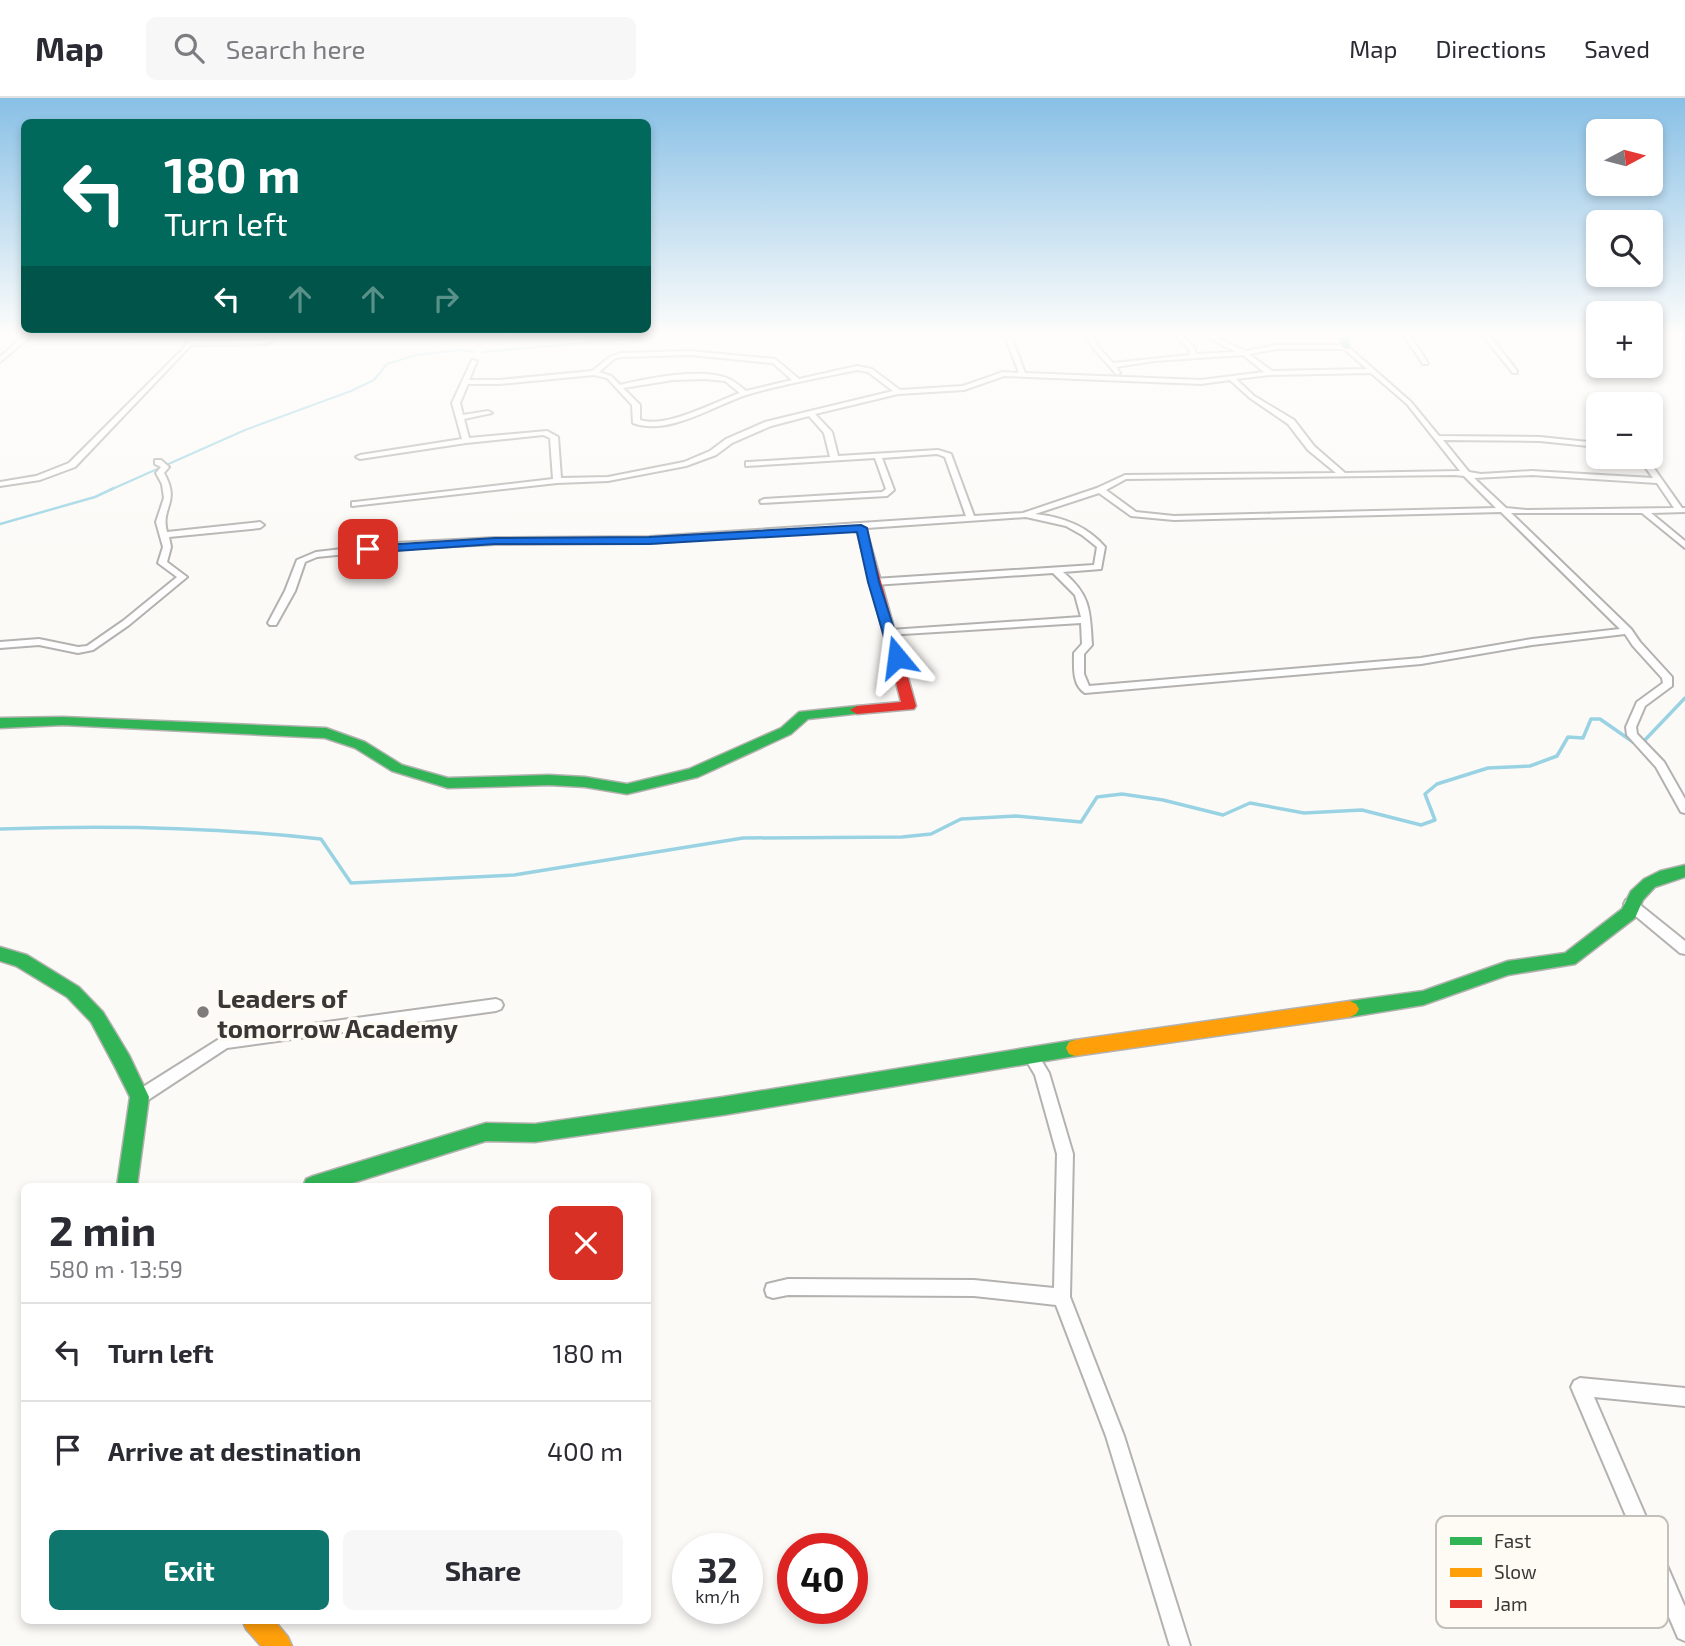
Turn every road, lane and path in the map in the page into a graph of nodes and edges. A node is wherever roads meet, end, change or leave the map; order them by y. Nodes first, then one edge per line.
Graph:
1 (127, 408) edge
2 (457, 408) edge
3 (636, 408) edge
4 (707, 408) edge
5 (833, 408) edge
6 (1270, 408) edge
7 (1413, 408) edge
8 (488, 412) dead end
9 (810, 414) junction
10 (459, 418) junction
11 (1438, 438) junction
12 (466, 441) junction
13 (1586, 444) edge
14 (878, 456) junction
15 (360, 457) dead end
16 (834, 457) junction
17 (158, 462) dead end
18 (750, 464) dead end
19 (1652, 469) edge
20 (1466, 474) junction
21 (1343, 475) junction
22 (557, 481) junction
23 (1661, 481) junction
24 (0, 484) edge
25 (1100, 490) junction
26 (764, 501) dead end
27 (355, 505) dead end
28 (1502, 510) junction
29 (1683, 510) edge
30 (1645, 512) junction
31 (1024, 515) junction
32 (971, 519) junction
33 (261, 525) dead end
34 (861, 528) junction
35 (165, 535) junction
36 (1685, 545) edge
37 (1055, 570) junction
38 (874, 582) junction
39 (1085, 620) junction
40 (273, 622) dead end
41 (1628, 631) junction
42 (890, 633) junction
43 (0, 645) edge
44 (0, 723) edge
45 (1685, 809) edge
46 (1685, 871) edge
47 (1630, 904) junction
48 (1685, 949) edge
49 (0, 954) edge
50 (496, 1005) dead end
51 (1030, 1055) junction
52 (140, 1097) junction
53 (127, 1183) edge
54 (323, 1183) edge
55 (773, 1290) dead end
56 (1062, 1297) junction
57 (1685, 1397) edge
58 (1636, 1516) edge
59 (1668, 1591) edge
60 (259, 1624) edge
61 (1685, 1631) edge
62 (279, 1646) edge
63 (1180, 1646) edge

1 - 24 street
2 - 10 street
3 - 4 street
5 - 9 street
6 - 21 street
7 - 11 street
8 - 10 street
9 - 16 street
9 - 22 street
10 - 12 street
11 - 13 street
11 - 20 street
12 - 15 street
12 - 22 street
14 - 16 street
14 - 26 street
14 - 32 street
16 - 18 street
17 - 35 street
19 - 23 street
20 - 21 street
20 - 23 street
20 - 28 street
21 - 25 street
22 - 27 street
23 - 29 street
25 - 28 street
25 - 31 street
28 - 30 street
28 - 41 street
29 - 30 street
30 - 36 street
31 - 32 street
31 - 37 street
32 - 34 street
33 - 35 street
34 - 38 street
34 - 40 street
35 - 43 street
37 - 38 street
37 - 39 street
38 - 42 street
39 - 41 street
39 - 42 street
41 - 45 street
42 - 44 street
46 - 47 street
47 - 48 street
47 - 51 street
49 - 52 street
50 - 52 street
51 - 54 street
51 - 56 street
52 - 53 street
55 - 56 street
56 - 63 street
57 - 58 street
59 - 61 street
60 - 62 street

